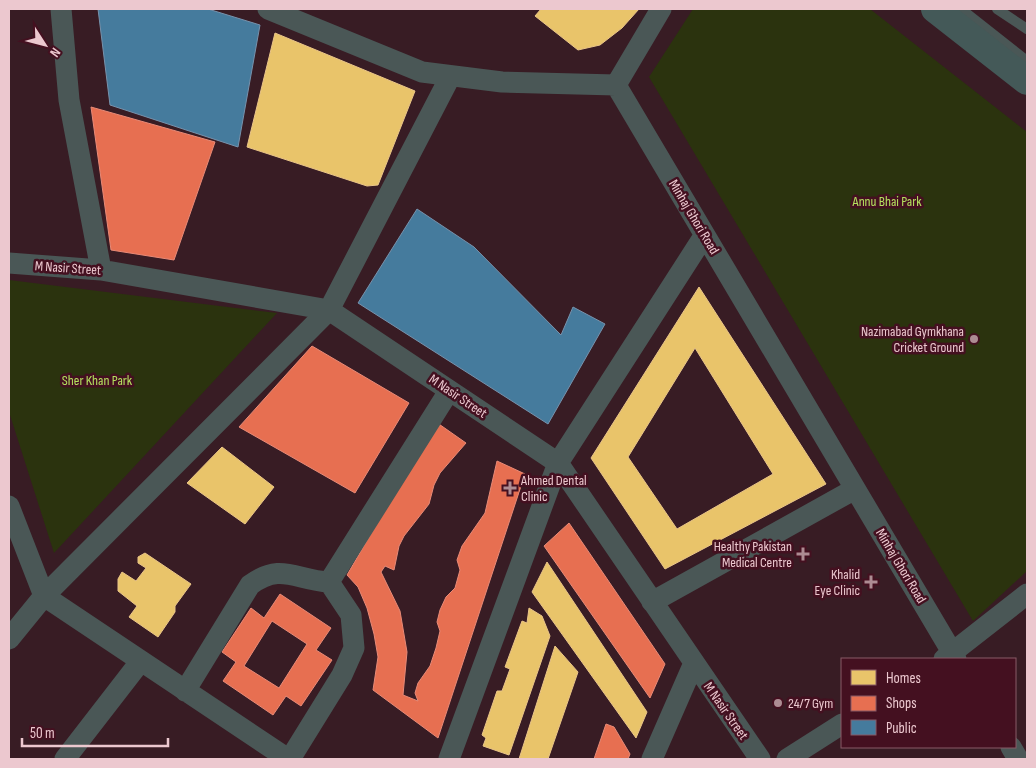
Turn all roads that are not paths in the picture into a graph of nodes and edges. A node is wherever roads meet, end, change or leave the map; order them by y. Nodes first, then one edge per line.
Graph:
1 (61, 9) edge
2 (268, 9) edge
3 (661, 9) edge
4 (935, 9) edge
5 (961, 9) edge
6 (996, 9) edge
7 (1027, 29) edge
8 (1027, 61) edge
9 (450, 77) junction
10 (1027, 81) edge
11 (616, 85) junction
12 (704, 236) junction
13 (9, 263) edge
14 (101, 270) junction
15 (329, 310) junction
16 (449, 391) junction
17 (558, 463) junction
18 (855, 489) junction
19 (9, 506) edge
20 (329, 582) junction
21 (1027, 594) edge
22 (44, 596) junction
23 (652, 602) junction
24 (9, 639) edge
25 (951, 657) edge
26 (140, 662) junction
27 (694, 664) junction
28 (185, 691) junction
29 (841, 725) edge
30 (1012, 748) edge
31 (65, 759) edge
32 (289, 759) edge
33 (449, 759) edge
34 (652, 759) edge
35 (760, 759) edge
36 (787, 759) edge
37 (1018, 759) edge

1 - 14 street
2 - 9 street
3 - 11 street
4 - 10 main road
5 - 8 lane
6 - 7 lane
9 - 11 street
9 - 15 street
11 - 12 street, Minhaj Ghori Road
12 - 17 street
12 - 18 street, Minhaj Ghori Road
13 - 14 street, M Nasir Street
14 - 15 street, M Nasir Street
15 - 16 street, M Nasir Street
15 - 22 street
16 - 17 street, M Nasir Street
16 - 20 street
17 - 23 street, M Nasir Street
17 - 33 street
18 - 23 street
18 - 25 street, Minhaj Ghori Road
19 - 22 street
20 - 28 street
20 - 32 street
21 - 25 street
22 - 24 street
22 - 26 street
23 - 27 street, M Nasir Street
26 - 28 street
26 - 31 street
27 - 34 street
27 - 35 street, M Nasir Street
28 - 32 street
29 - 36 street
30 - 37 street

